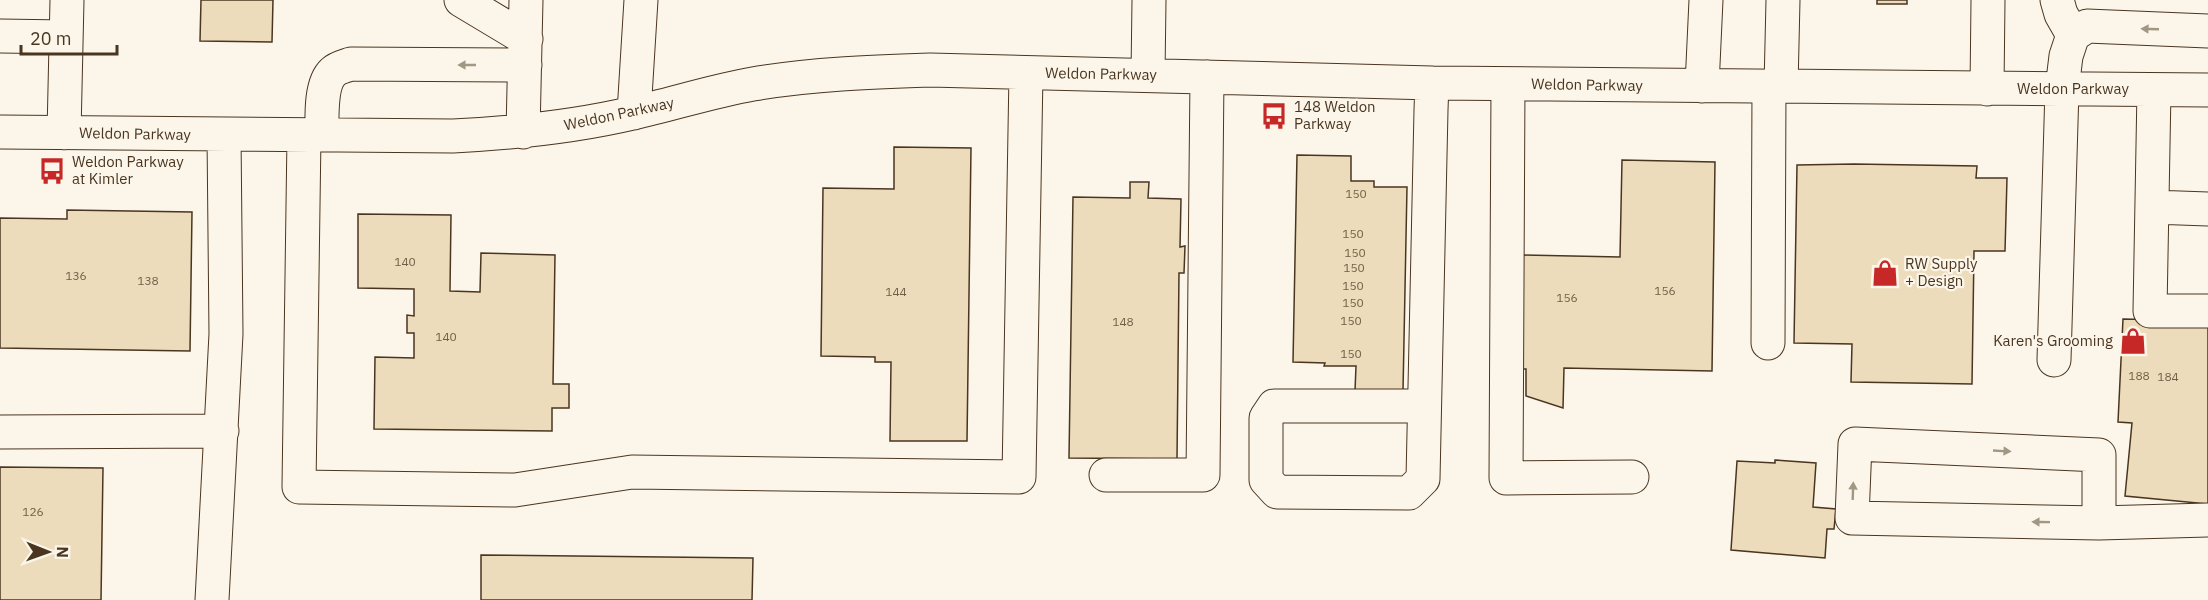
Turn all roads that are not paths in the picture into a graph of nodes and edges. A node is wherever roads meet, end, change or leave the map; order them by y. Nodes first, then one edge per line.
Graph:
1 (67, 0) edge
2 (461, 0) edge
3 (526, 0) edge
4 (641, 0) edge
5 (1149, 0) edge
6 (1706, 0) edge
7 (1783, 0) edge
8 (1988, 0) edge
9 (2057, 0) edge
10 (2208, 31) edge
11 (2073, 35) junction
12 (0, 36) edge
13 (66, 37) junction
14 (526, 52) junction
15 (1026, 73) junction
16 (1148, 75) junction
17 (1207, 76) junction
18 (1432, 83) junction
19 (1508, 84) junction
20 (1702, 86) junction
21 (1775, 86) junction
22 (1987, 88) junction
23 (2062, 89) junction
24 (2154, 90) junction
25 (2208, 90) edge
26 (634, 113) junction
27 (0, 132) edge
28 (523, 132) junction
29 (64, 133) junction
30 (224, 135) junction
31 (313, 135) junction
32 (2152, 207) junction
33 (2208, 209) edge
34 (2208, 311) edge
35 (1768, 343) dead end
36 (2054, 360) dead end
37 (1424, 406) junction
38 (222, 430) junction
39 (0, 432) edge
40 (1106, 476) dead end
41 (1632, 477) dead end
42 (2208, 520) edge
43 (2099, 523) junction
44 (212, 600) edge

1 - 13 street
2 - 14 street
3 - 14 street
4 - 26 street
5 - 16 street
6 - 20 street
7 - 21 street
8 - 22 street
9 - 11 street
10 -> 11 street
11 - 23 street
12 - 13 street
13 - 29 street
14 - 28 street
14 -> 31 street
15 - 16 street, Weldon Parkway
15 - 26 street, Weldon Parkway
15 - 31 street
16 - 17 street, Weldon Parkway
17 - 18 street, Weldon Parkway
17 - 40 street
18 - 19 street, Weldon Parkway
18 - 37 street
19 - 20 street, Weldon Parkway
19 - 41 street
20 - 21 street, Weldon Parkway
21 - 22 street, Weldon Parkway
21 - 35 street
22 - 23 street, Weldon Parkway
23 - 24 street, Weldon Parkway
23 - 36 street
24 - 25 street, Weldon Parkway
24 - 32 street
26 - 28 street, Weldon Parkway
27 - 29 street, Weldon Parkway
28 - 31 street, Weldon Parkway
29 - 30 street, Weldon Parkway
30 - 31 street, Weldon Parkway
30 - 38 street
32 - 33 street
32 - 34 street
37 - 37 street
38 - 39 street
38 - 44 street
42 - 43 street
43 -> 43 street

